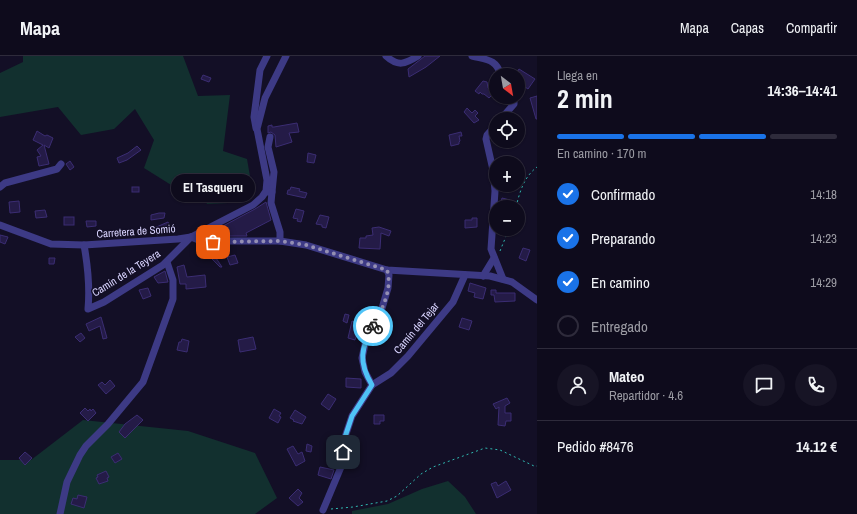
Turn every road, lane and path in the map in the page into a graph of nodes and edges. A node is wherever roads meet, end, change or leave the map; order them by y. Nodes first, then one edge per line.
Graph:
1 (267, 56) edge
2 (286, 56) edge
3 (386, 56) edge
4 (418, 56) edge
5 (472, 56) edge
6 (498, 68) edge
7 (514, 104) edge
8 (507, 112) edge
9 (257, 129) junction
10 (489, 133) edge
11 (270, 137) dead end
12 (61, 164) dead end
13 (537, 167) edge
14 (0, 187) edge
15 (269, 192) junction
16 (518, 200) edge
17 (0, 224) edge
18 (506, 236) edge
19 (191, 237) junction
20 (280, 241) junction
21 (84, 245) junction
22 (494, 258) junction
23 (167, 262) junction
24 (488, 267) junction
25 (498, 269) junction
26 (387, 270) junction
27 (465, 275) junction
28 (483, 276) junction
29 (502, 279) junction
30 (537, 300) edge
31 (372, 385) junction
32 (537, 466) edge
33 (323, 510) joint
34 (60, 514) edge

1 - 9 street
2 - 9 street
3 - 4 street
5 - 6 street
7 - 8 street
9 - 15 street
10 - 22 street
11 - 15 street
12 - 14 street
13 - 16 path
15 - 19 street, Carretera de Somió
15 - 20 street
17 - 21 street, Carretera de Somió
18 - 22 path
19 - 20 street
19 - 21 street, Carretera de Somió
19 - 23 street, Camín de la Teyera
20 - 26 street
21 - 23 street, Camín de la Teyera
22 - 24 street
22 - 25 street
23 - 34 street
24 - 25 street
24 - 28 street
25 - 29 street
26 - 27 street
26 - 31 street
27 - 28 street
27 - 31 street, Camín del Tejar
28 - 29 street
29 - 30 street
31 - 33 street
32 - 33 path

